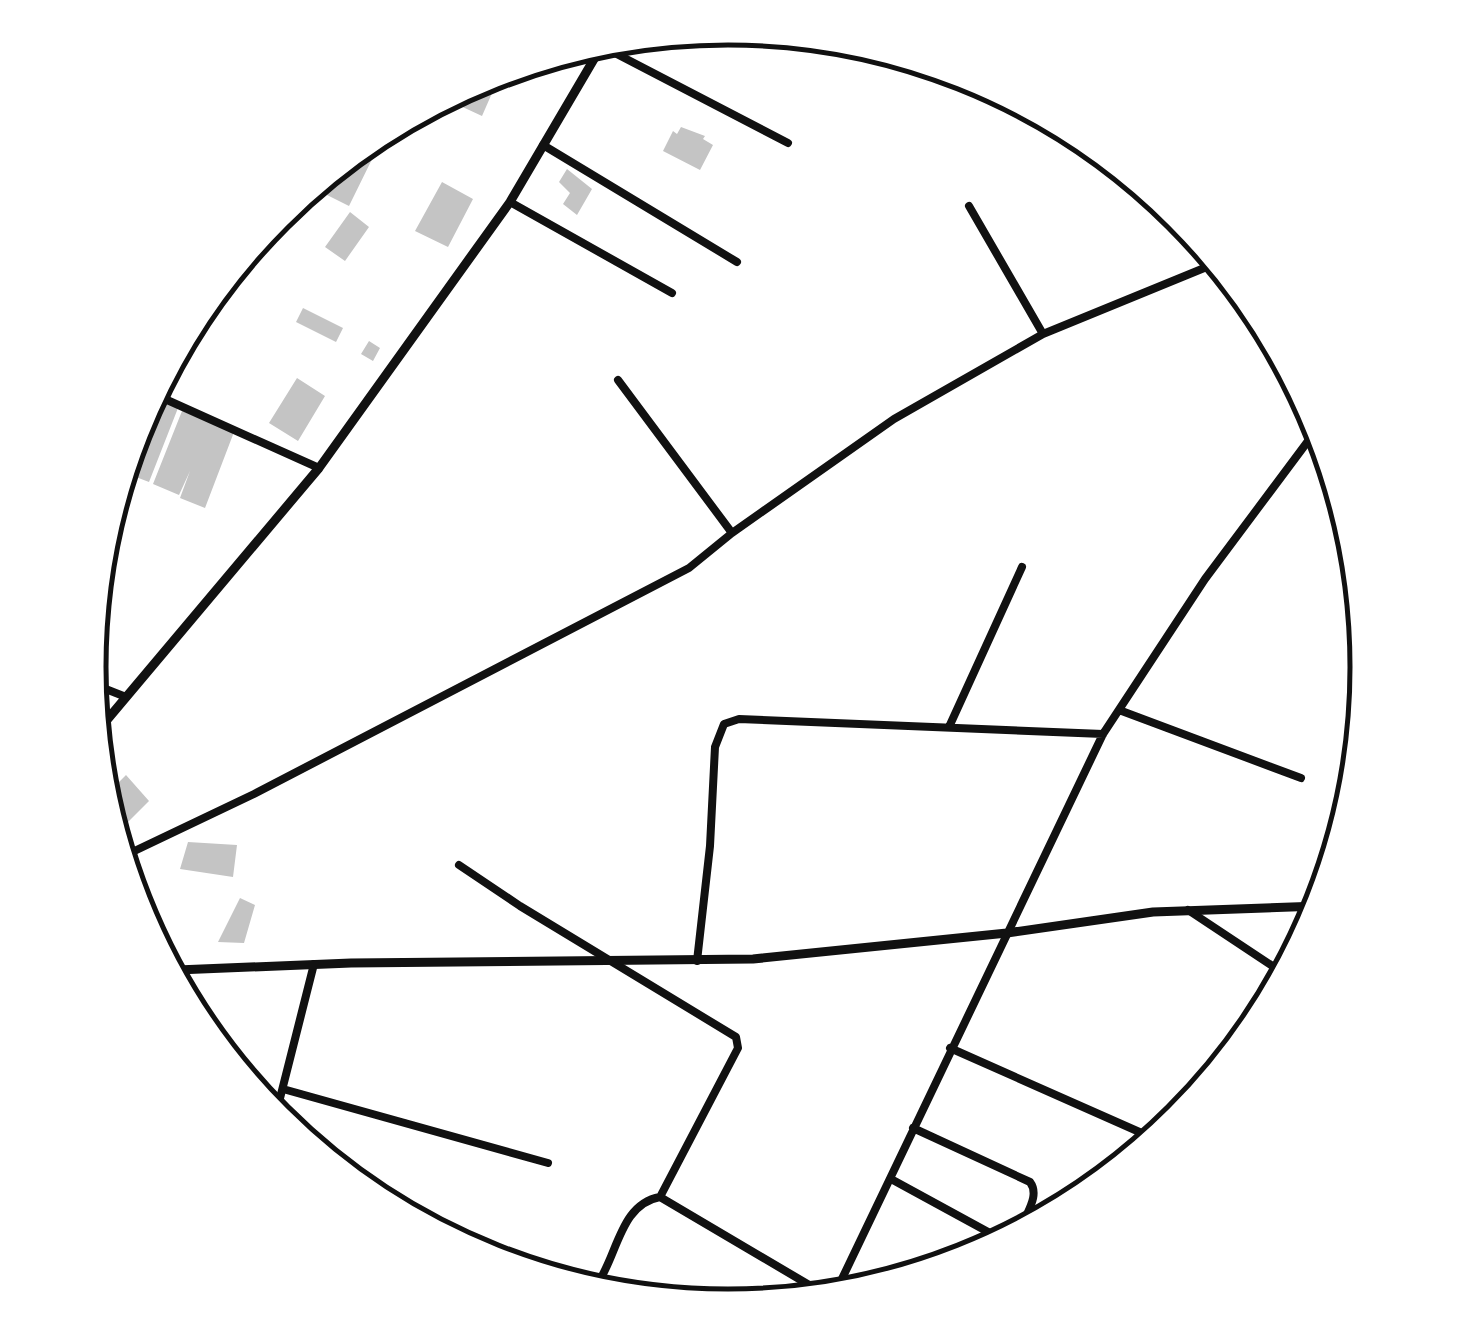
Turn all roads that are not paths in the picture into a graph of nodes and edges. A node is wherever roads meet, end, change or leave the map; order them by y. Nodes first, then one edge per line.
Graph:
1 (619, 55) edge
2 (593, 60) edge
3 (788, 143) dead end
4 (543, 145) junction
5 (510, 202) junction
6 (969, 206) dead end
7 (737, 262) dead end
8 (1205, 268) edge
9 (672, 293) dead end
10 (1043, 334) junction
11 (618, 380) dead end
12 (167, 400) edge
13 (1308, 442) edge
14 (319, 468) junction
15 (732, 533) junction
16 (1022, 567) dead end
17 (107, 690) edge
18 (126, 697) junction
19 (1119, 710) junction
20 (109, 717) edge
21 (948, 728) junction
22 (1103, 734) junction
23 (1301, 778) dead end
24 (135, 851) edge
25 (459, 865) dead end
26 (1302, 907) edge
27 (1188, 910) junction
28 (1007, 933) junction
29 (697, 961) junction
30 (613, 963) junction
31 (314, 964) junction
32 (1273, 966) edge
33 (186, 970) edge
34 (950, 1048) junction
35 (283, 1088) junction
36 (281, 1098) edge
37 (913, 1128) junction
38 (1141, 1133) edge
39 (548, 1163) dead end
40 (891, 1179) junction
41 (660, 1197) junction
42 (1028, 1212) edge
43 (988, 1232) edge
44 (602, 1276) edge
45 (841, 1279) edge
46 (808, 1284) edge

1 - 3 street
2 - 4 street
4 - 5 street
4 - 7 street
5 - 9 street
5 - 14 street
6 - 10 street
8 - 10 street
10 - 15 street
11 - 15 street
12 - 14 street
13 - 19 street
14 - 18 street
15 - 24 street
16 - 21 street
17 - 18 street
18 - 20 street
19 - 22 street
19 - 23 street
21 - 22 street
21 - 29 street
22 - 28 street
25 - 30 street
26 - 27 street
27 - 28 street
27 - 32 street
28 - 29 street
28 - 34 street
29 - 30 street
30 - 31 street
30 - 41 street
31 - 33 street
31 - 35 street
34 - 37 street
34 - 38 street
35 - 36 street
35 - 39 street
37 - 40 street
37 - 42 street
40 - 43 street
40 - 45 street
41 - 44 street
41 - 46 street

